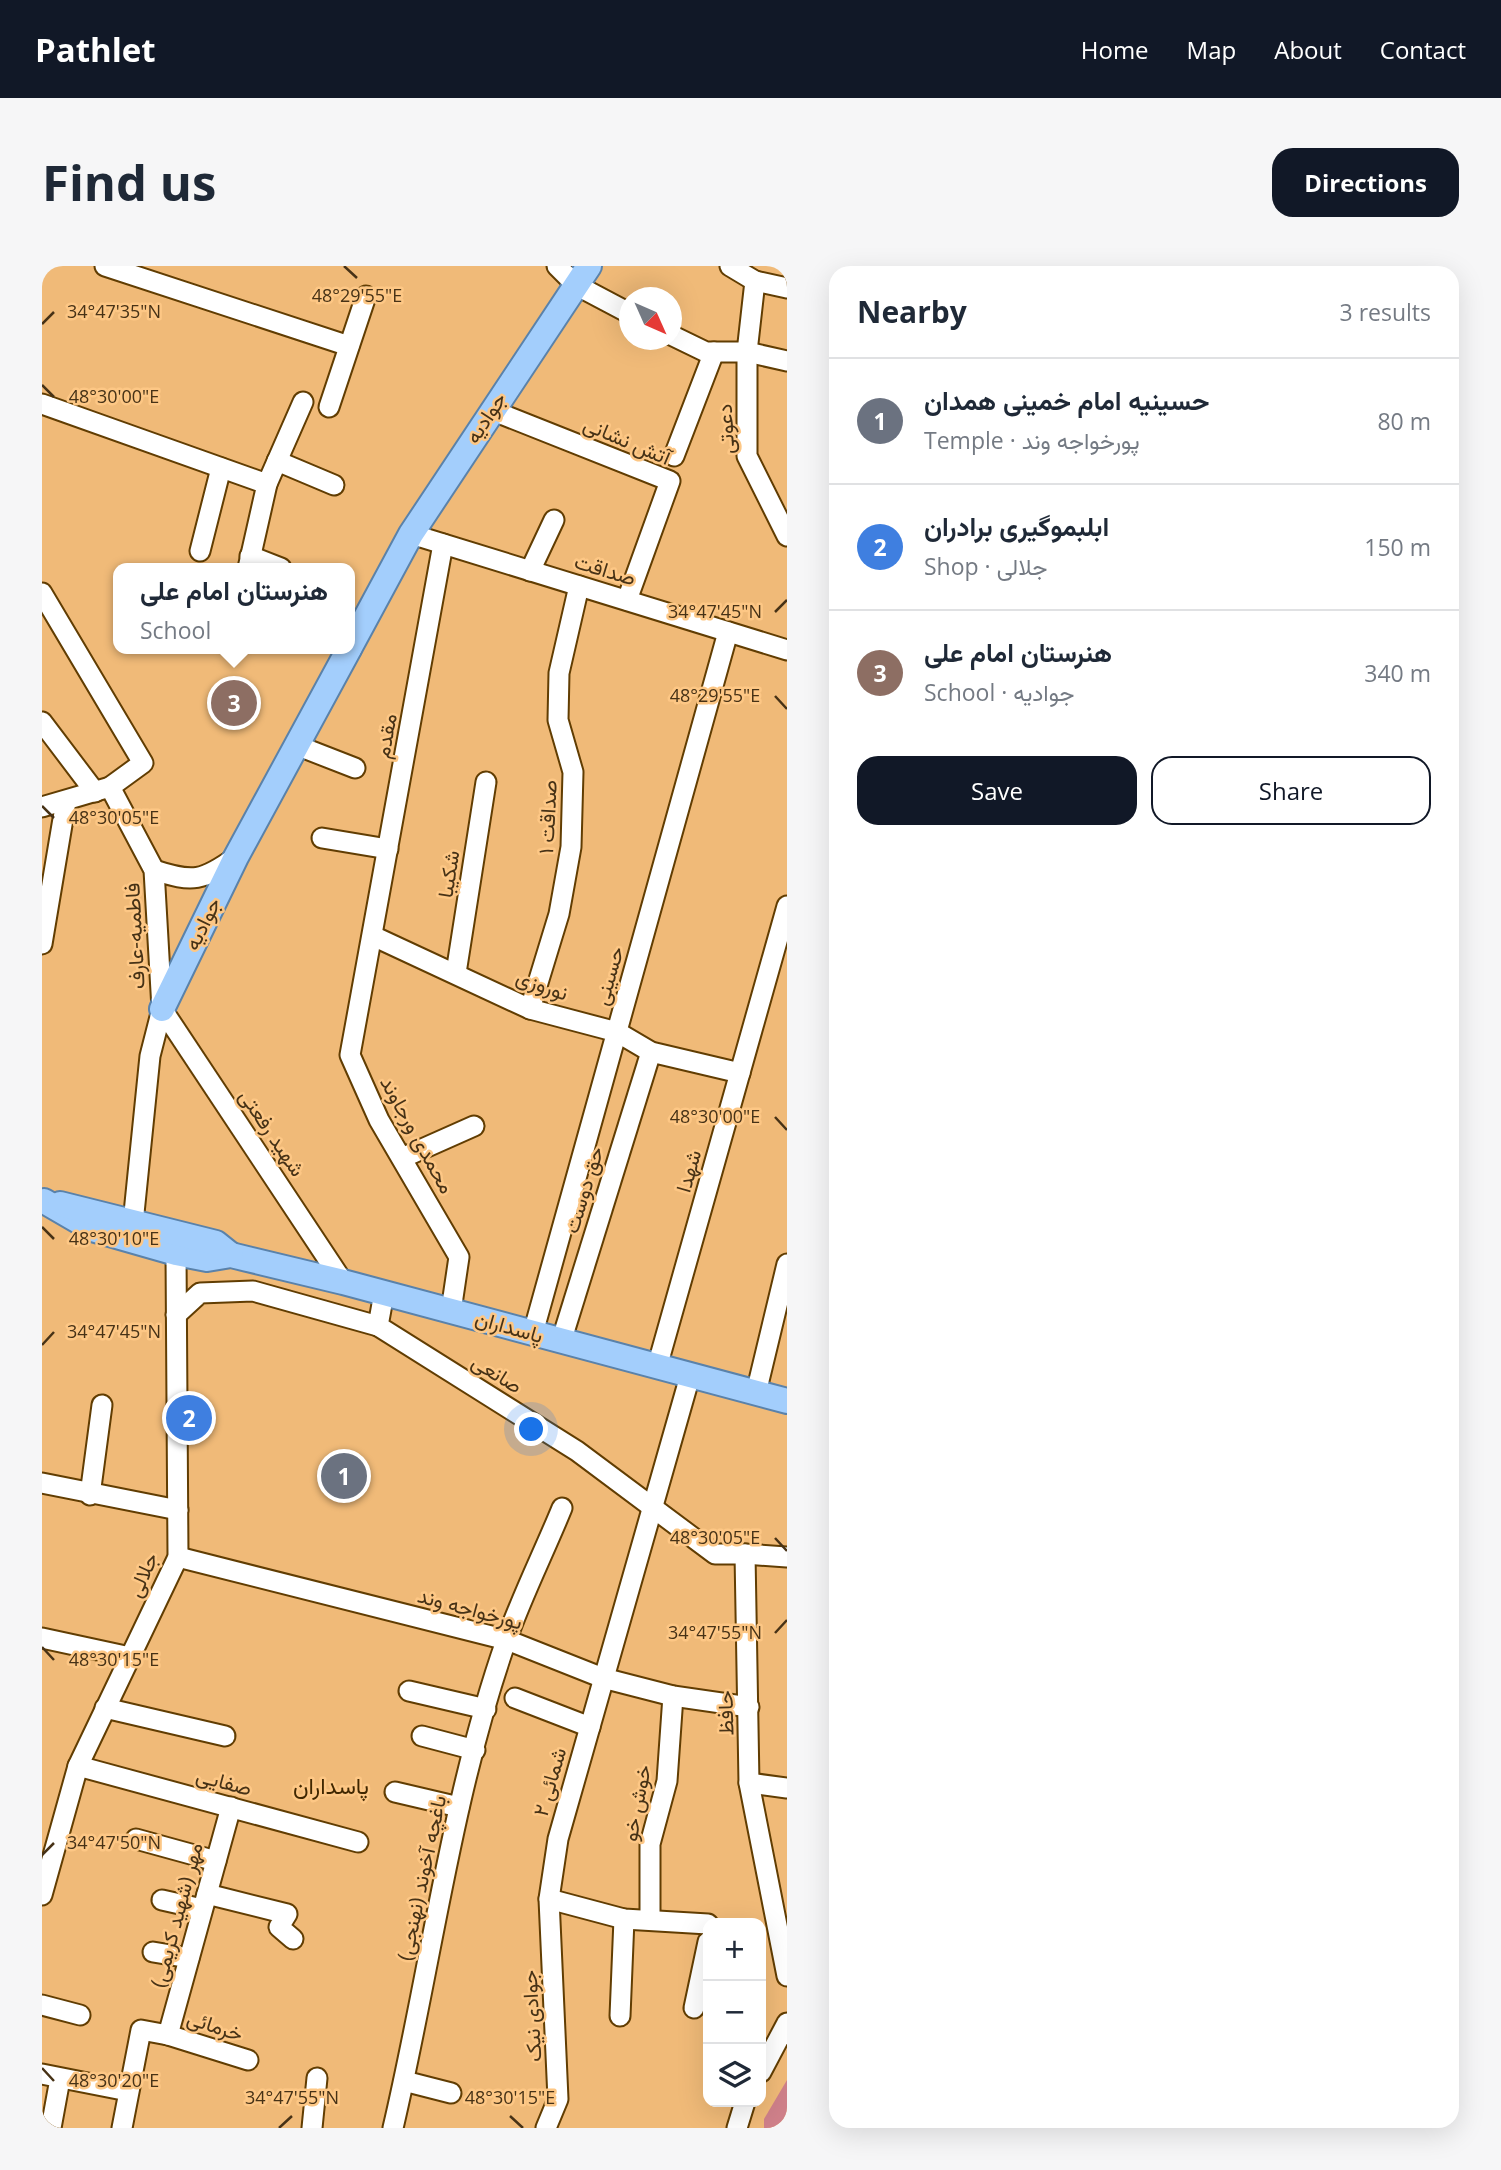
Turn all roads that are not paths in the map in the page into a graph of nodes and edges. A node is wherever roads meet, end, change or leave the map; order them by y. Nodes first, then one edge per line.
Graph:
1 (106, 266) edge
2 (557, 266) edge
3 (741, 271) edge
4 (582, 276) edge
5 (787, 288) edge
6 (366, 296) dead end
7 (619, 305) edge
8 (682, 340) edge
9 (349, 346) junction
10 (714, 352) junction
11 (747, 352) junction
12 (787, 361) edge
13 (303, 402) dead end
14 (42, 404) edge
15 (329, 407) dead end
16 (491, 410) junction
17 (674, 456) dead end
18 (277, 461) junction
19 (221, 468) junction
20 (267, 484) junction
21 (334, 485) dead end
22 (554, 520) dead end
23 (411, 534) junction
24 (787, 536) edge
25 (443, 544) junction
26 (200, 551) dead end
27 (249, 562) edge
28 (530, 571) junction
29 (579, 586) junction
30 (42, 593) edge
31 (627, 600) junction
32 (728, 632) junction
33 (355, 637) edge
34 (787, 650) edge
35 (346, 654) edge
36 (42, 722) edge
37 (296, 746) junction
38 (355, 768) dead end
39 (486, 782) dead end
40 (102, 790) junction
41 (66, 801) junction
42 (42, 807) edge
43 (322, 838) dead end
44 (388, 849) junction
45 (236, 857) junction
46 (154, 870) junction
47 (787, 906) edge
48 (373, 936) junction
49 (42, 944) edge
50 (456, 973) junction
51 (162, 1009) junction
52 (530, 1009) junction
53 (617, 1032) junction
54 (651, 1052) junction
55 (740, 1073) junction
56 (474, 1126) dead end
57 (402, 1158) junction
58 (43, 1203) edge
59 (133, 1223) junction
60 (176, 1252) junction
61 (231, 1255) junction
62 (787, 1264) edge
63 (343, 1282) junction
64 (384, 1293) junction
65 (451, 1311) junction
66 (176, 1315) junction
67 (378, 1326) junction
68 (533, 1333) junction
69 (561, 1342) junction
70 (656, 1367) junction
71 (690, 1376) junction
72 (756, 1393) junction
73 (787, 1401) edge
74 (102, 1405) dead end
75 (42, 1483) edge
76 (90, 1495) junction
77 (651, 1507) junction
78 (562, 1508) dead end
79 (177, 1510) junction
80 (745, 1554) junction
81 (178, 1557) junction
82 (787, 1557) edge
83 (42, 1638) edge
84 (506, 1640) junction
85 (130, 1657) junction
86 (603, 1678) junction
87 (409, 1691) dead end
88 (673, 1696) junction
89 (515, 1698) dead end
90 (749, 1707) junction
91 (105, 1708) junction
92 (486, 1709) junction
93 (590, 1727) junction
94 (225, 1736) dead end
95 (422, 1736) dead end
96 (475, 1750) junction
97 (78, 1766) junction
98 (749, 1783) junction
99 (787, 1788) edge
100 (395, 1792) dead end
101 (231, 1807) junction
102 (459, 1807) junction
103 (136, 1839) dead end
104 (358, 1842) dead end
105 (216, 1861) junction
106 (43, 1890) edge
107 (550, 1899) junction
108 (162, 1900) dead end
109 (204, 1902) junction
110 (624, 1919) junction
111 (650, 1919) junction
112 (703, 1924) edge
113 (769, 1924) edge
114 (293, 1939) dead end
115 (153, 1952) dead end
116 (189, 1958) junction
117 (703, 1966) edge
118 (787, 1976) edge
119 (42, 2005) edge
120 (694, 2008) dead end
121 (80, 2015) dead end
122 (620, 2016) dead end
123 (787, 2024) edge
124 (167, 2035) junction
125 (248, 2060) dead end
126 (766, 2063) edge
127 (51, 2077) edge
128 (317, 2078) dead end
129 (404, 2081) junction
130 (128, 2091) junction
131 (451, 2093) dead end
132 (743, 2107) edge
133 (51, 2128) edge
134 (122, 2128) edge
135 (312, 2128) edge
136 (393, 2128) edge
137 (546, 2128) edge
138 (737, 2128) edge

1 - 9 street
2 - 4 street
3 - 5 street
3 - 11 street, دعوتی
4 - 7 street
4 - 16 main road, جوادیه
6 - 9 street
8 - 10 street
9 - 15 street
10 - 11 street
10 - 17 street
11 - 12 street
11 - 24 street, دعوتی
13 - 18 street
14 - 19 street
16 - 23 main road, جوادیه
16 - 31 street, آتش نشانی
18 - 20 street
18 - 21 street
19 - 20 street
19 - 26 street
20 - 27 street
22 - 28 street
23 - 25 street, صداقت
23 - 33 main road, جوادیه
25 - 28 street, صداقت
25 - 44 street, مقدم
28 - 29 street, صداقت
29 - 31 street, صداقت
29 - 52 street, صداقت ۱
30 - 40 street
31 - 32 street, صداقت
32 - 34 street, صداقت
32 - 53 street, حسینی
35 - 37 main road, جوادیه
36 - 40 street, فاطمیه-عارف
37 - 38 street
37 - 45 main road, جوادیه
39 - 50 street, شکیبا
40 - 41 street
40 - 46 street, فاطمیه-عارف
41 - 42 street
41 - 49 street
43 - 44 street
44 - 48 street, مقدم
45 - 46 street
45 - 51 main road, جوادیه
46 - 51 street, فاطمیه-عارف
47 - 55 street, شهدا
48 - 50 street, نوروزی
48 - 57 street, محمدی ورجاوند
50 - 52 street, نوروزی
51 - 59 street, جوادیه
51 - 63 street, شهید رفعتی
52 - 53 street, نوروزی
53 - 54 street, نوروزی
53 - 68 street, حسینی
54 - 55 street, نوروزی
54 - 69 street, حق دوست
55 - 70 street, شهدا
56 - 57 street
57 - 65 street, محمدی ورجاوند
58 - 59 main road, پاسداران
58 - 60 main road, پاسداران
59 - 61 main road, پاسداران
60 - 61 main road, پاسداران
60 - 66 street, جلالی
61 - 63 main road, پاسداران
62 - 72 street
63 - 64 main road, پاسداران
64 - 65 main road, پاسداران
64 - 67 street
65 - 68 main road, پاسداران
66 - 67 street, صانعی
66 - 79 street, جلالی
67 - 77 street, صانعی
68 - 69 main road, پاسداران
69 - 70 main road, پاسداران
70 - 71 main road, پاسداران
71 - 72 main road, پاسداران
71 - 77 street, شمائی ۲
72 - 73 main road, پاسداران
74 - 76 street
75 - 76 street
76 - 79 street
77 - 80 street
77 - 86 street, شمائی ۲
78 - 84 street, باغچه آخوند (نهنجی)
79 - 81 street, جلالی
80 - 82 street
80 - 90 street, حافظ
81 - 84 street, پورخواجه وند
81 - 85 street, جلالی
83 - 85 street
84 - 86 street, پورخواجه وند
84 - 92 street, باغچه آخوند (نهنجی)
85 - 91 street, جلالی
86 - 88 street, پورخواجه وند
86 - 93 street, شمائی ۲
87 - 92 street
88 - 90 street, پورخواجه وند
88 - 111 street, خوش خو
89 - 93 street
90 - 98 street, حافظ
91 - 94 street
91 - 97 street, جلالی
92 - 96 street, باغچه آخوند (نهنجی)
93 - 107 street, شمائی ۲
95 - 96 street
96 - 102 street, باغچه آخوند (نهنجی)
97 - 101 street, صفایی
97 - 106 street, جلالی
98 - 99 street
98 - 113 street, حافظ
100 - 102 street
101 - 104 street, صفایی
101 - 105 street, مهر (شهید کریمی)
102 - 129 street, باغچه آخوند (نهنجی)
103 - 105 street
105 - 109 street, مهر (شهید کریمی)
107 - 110 street
107 - 137 street, جوادی نیک
108 - 109 street
109 - 114 street
109 - 116 street, مهر (شهید کریمی)
110 - 111 street
110 - 122 street
111 - 112 street
113 - 118 street, حافظ
115 - 116 street
116 - 124 street, مهر (شهید کریمی)
117 - 120 street
119 - 121 street
123 - 126 street
124 - 125 street, خرمائی
124 - 130 street, خرمائی
127 - 130 street
127 - 133 street
128 - 135 street
129 - 131 street
129 - 136 street, باغچه آخوند (نهنجی)
130 - 134 street, خرمائی
132 - 138 street

